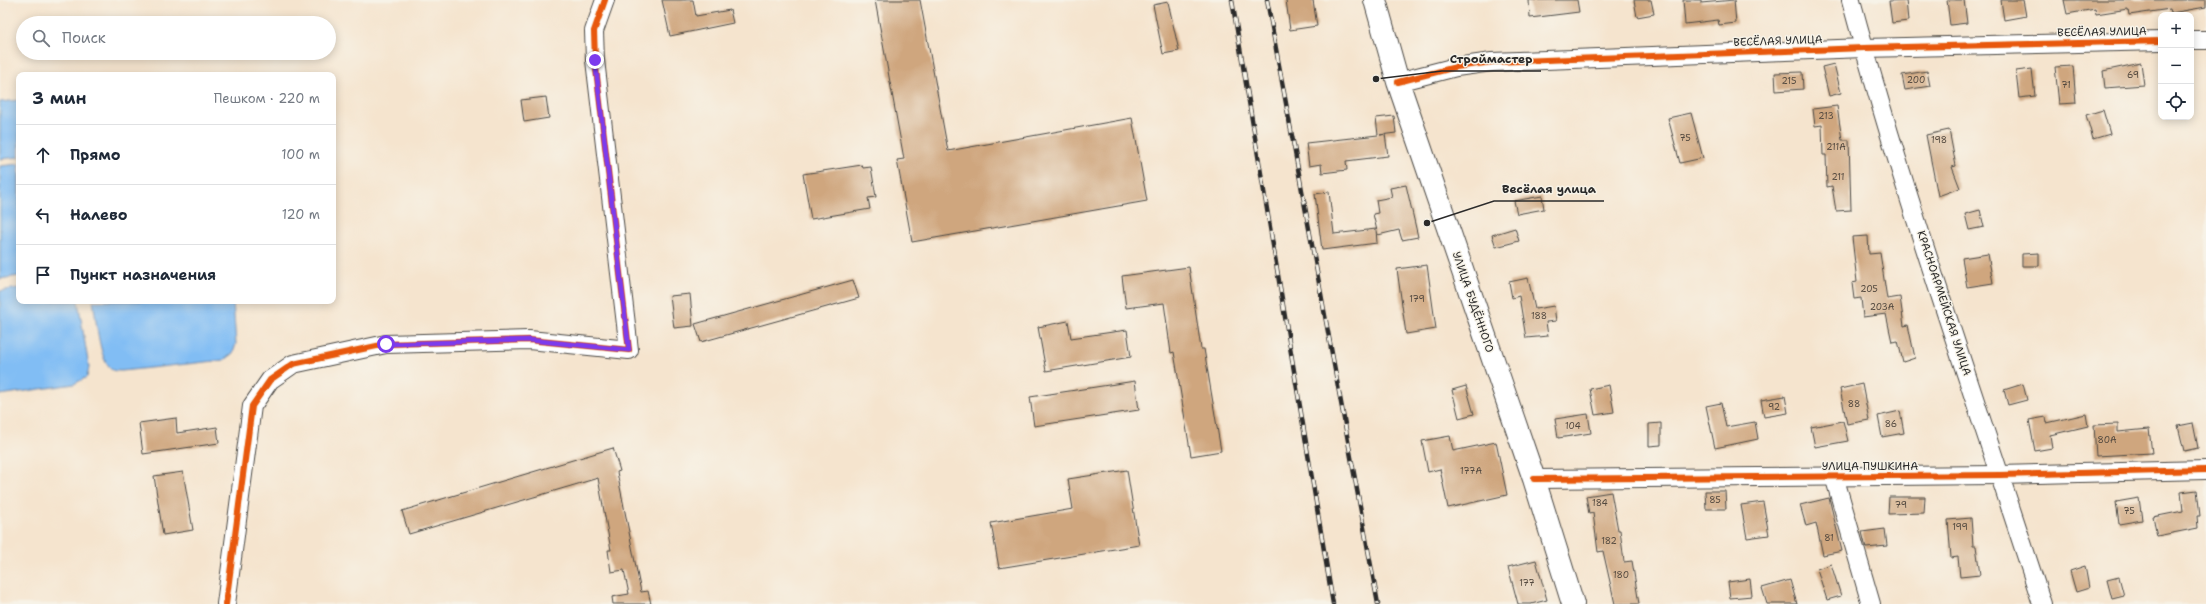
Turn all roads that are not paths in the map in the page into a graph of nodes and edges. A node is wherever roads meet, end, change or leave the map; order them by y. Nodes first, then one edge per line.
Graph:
1 (605, 0) edge
2 (1376, 0) edge
3 (1851, 0) edge
4 (2194, 40) edge
5 (2206, 40) edge
6 (2158, 41) edge
7 (1864, 48) junction
8 (1398, 82) junction
9 (2206, 470) edge
10 (2000, 475) junction
11 (1834, 476) junction
12 (1534, 479) junction
13 (226, 604) edge
14 (1573, 604) edge
15 (1871, 604) edge
16 (2042, 604) edge

1 - 13 street
2 - 8 street, УЛИЦА БУДЁННОГО
3 - 7 street, КРАСНОАРМЕЙСКАЯ УЛИЦА
4 - 5 street
6 - 7 street, ВЕСЁЛАЯ УЛИЦА
7 - 8 street, ВЕСЁЛАЯ УЛИЦА
7 - 10 street, КРАСНОАРМЕЙСКАЯ УЛИЦА
8 - 12 street, УЛИЦА БУДЁННОГО
9 - 10 street, УЛИЦА ПУШКИНА
10 - 11 street, УЛИЦА ПУШКИНА
10 - 16 street, КРАСНОАРМЕЙСКАЯ УЛИЦА
11 - 12 street, УЛИЦА ПУШКИНА
11 - 15 street, УЛИЦА ПУШКИНА
12 - 14 street, УЛИЦА БУДЁННОГО

